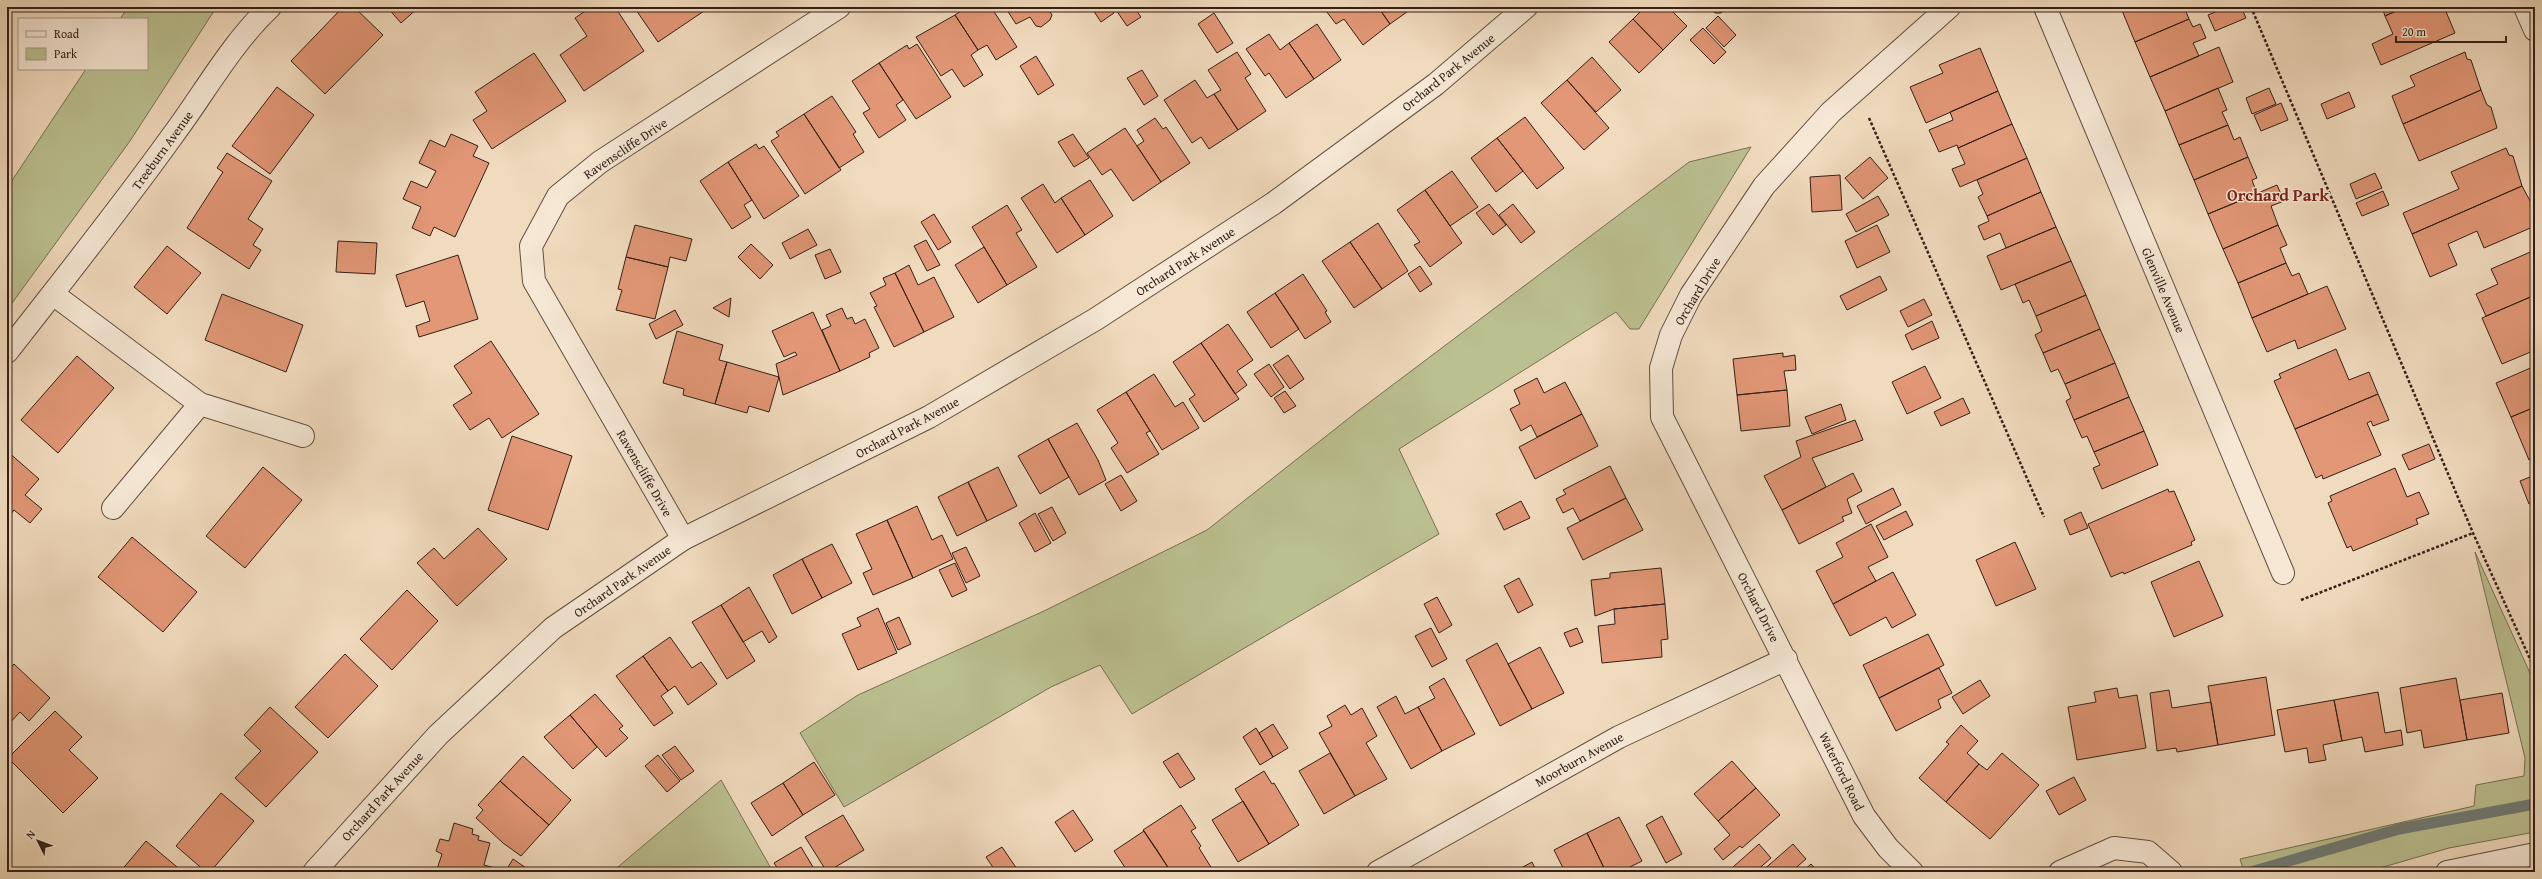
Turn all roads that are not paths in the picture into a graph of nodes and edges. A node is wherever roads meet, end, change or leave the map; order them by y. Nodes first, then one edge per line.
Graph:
1 (270, 7) edge
2 (839, 7) edge
3 (1526, 7) edge
4 (1949, 7) edge
5 (2044, 7) edge
6 (2525, 7) edge
7 (2535, 30) edge
8 (53, 294) junction
9 (7, 352) edge
10 (200, 404) junction
11 (303, 436) dead end
12 (114, 508) dead end
13 (683, 539) junction
14 (2283, 572) dead end
15 (1786, 659) junction
16 (2535, 854) edge
17 (314, 872) edge
18 (1378, 872) edge
19 (1912, 872) edge
20 (2060, 872) edge
21 (2171, 872) edge
22 (2447, 872) edge

1 - 8 street, Treeburn Avenue
2 - 13 street, Ravenscliffe Drive
3 - 13 street, Orchard Park Avenue
4 - 15 street, Orchard Drive
5 - 14 street, Glenville Avenue
6 - 7 street
8 - 9 street, Treeburn Avenue
8 - 10 street
10 - 11 street
10 - 12 street
13 - 17 street, Orchard Park Avenue
15 - 18 street, Moorburn Avenue
15 - 19 street, Waterford Road
16 - 22 street
20 - 21 street

